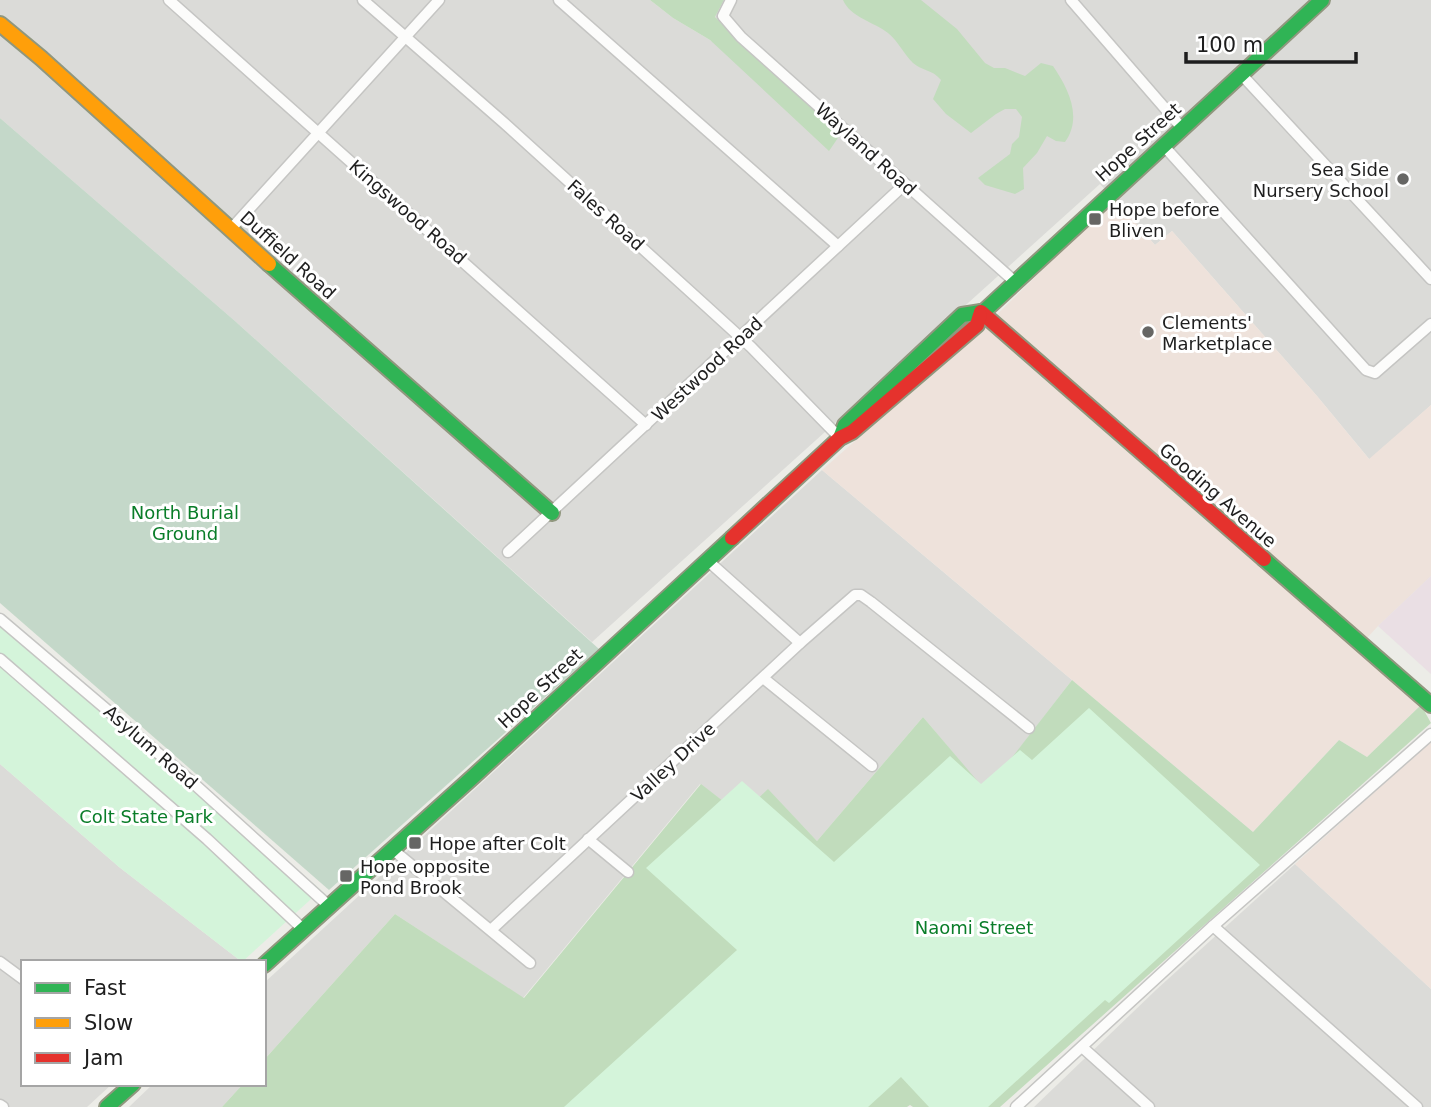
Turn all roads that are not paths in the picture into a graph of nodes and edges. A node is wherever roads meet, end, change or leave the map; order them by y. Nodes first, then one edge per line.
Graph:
1 (169, 0) edge
2 (363, 0) edge
3 (439, 0) edge
4 (559, 0) edge
5 (731, 0) edge
6 (1071, 0) edge
7 (1322, 0) edge
8 (0, 24) edge
9 (406, 37) junction
10 (1241, 74) junction
11 (1182, 128) junction
12 (319, 134) junction
13 (1163, 145) junction
14 (905, 184) junction
15 (230, 230) junction
16 (838, 246) junction
17 (1431, 279) edge
18 (1014, 281) junction
19 (981, 313) junction
20 (1431, 324) edge
21 (740, 337) junction
22 (646, 425) junction
23 (840, 438) junction
24 (552, 513) junction
25 (508, 552) dead end
26 (707, 560) junction
27 (0, 619) edge
28 (800, 643) junction
29 (0, 659) edge
30 (763, 678) junction
31 (1431, 705) edge
32 (1029, 728) dead end
33 (1431, 734) edge
34 (872, 766) dead end
35 (588, 839) junction
36 (392, 849) junction
37 (628, 872) dead end
38 (330, 907) junction
39 (1213, 926) junction
40 (492, 929) junction
41 (304, 930) junction
42 (0, 962) edge
43 (530, 962) dead end
44 (266, 963) edge
45 (21, 978) edge
46 (1082, 1047) junction
47 (131, 1086) edge
48 (107, 1107) edge
49 (1016, 1107) edge
50 (1149, 1107) edge
51 (1417, 1107) edge

1 - 12 street, Kingswood Road
2 - 9 street, Fales Road
3 - 9 street
4 - 16 street
5 - 14 street, Wayland Road
6 - 11 street
7 - 10 main road, Hope Street
8 - 15 main road, Duffield Road
9 - 12 street
9 - 21 street, Fales Road
10 - 11 main road, Hope Street
10 - 17 street
11 - 13 main road, Hope Street
12 - 15 street
12 - 22 street, Kingswood Road
13 - 18 main road, Hope Street
13 - 20 street
14 - 16 street, Westwood Road
14 - 18 street, Wayland Road
15 - 24 main road, Duffield Road
16 - 21 street, Westwood Road
18 - 19 main road, Hope Street
19 - 23 main road, Hope Street
19 - 31 main road, Gooding Avenue
21 - 22 street, Westwood Road
21 - 23 street, Fales Road
22 - 24 street, Westwood Road
23 - 26 main road, Hope Street
24 - 25 street, Westwood Road
26 - 28 street
26 - 36 main road, Hope Street
27 - 38 street, Asylum Road
28 - 30 street, Valley Drive
28 - 32 street, Valley Drive
29 - 41 street, Asylum Road
30 - 34 street
30 - 35 street, Valley Drive
33 - 39 street
35 - 37 street
35 - 40 street, Valley Drive
36 - 38 main road, Hope Street
36 - 40 street
38 - 41 main road, Hope Street
39 - 46 street
39 - 51 street
40 - 43 street
41 - 44 main road, Hope Street
42 - 45 street
46 - 49 street
46 - 50 street
47 - 48 main road

